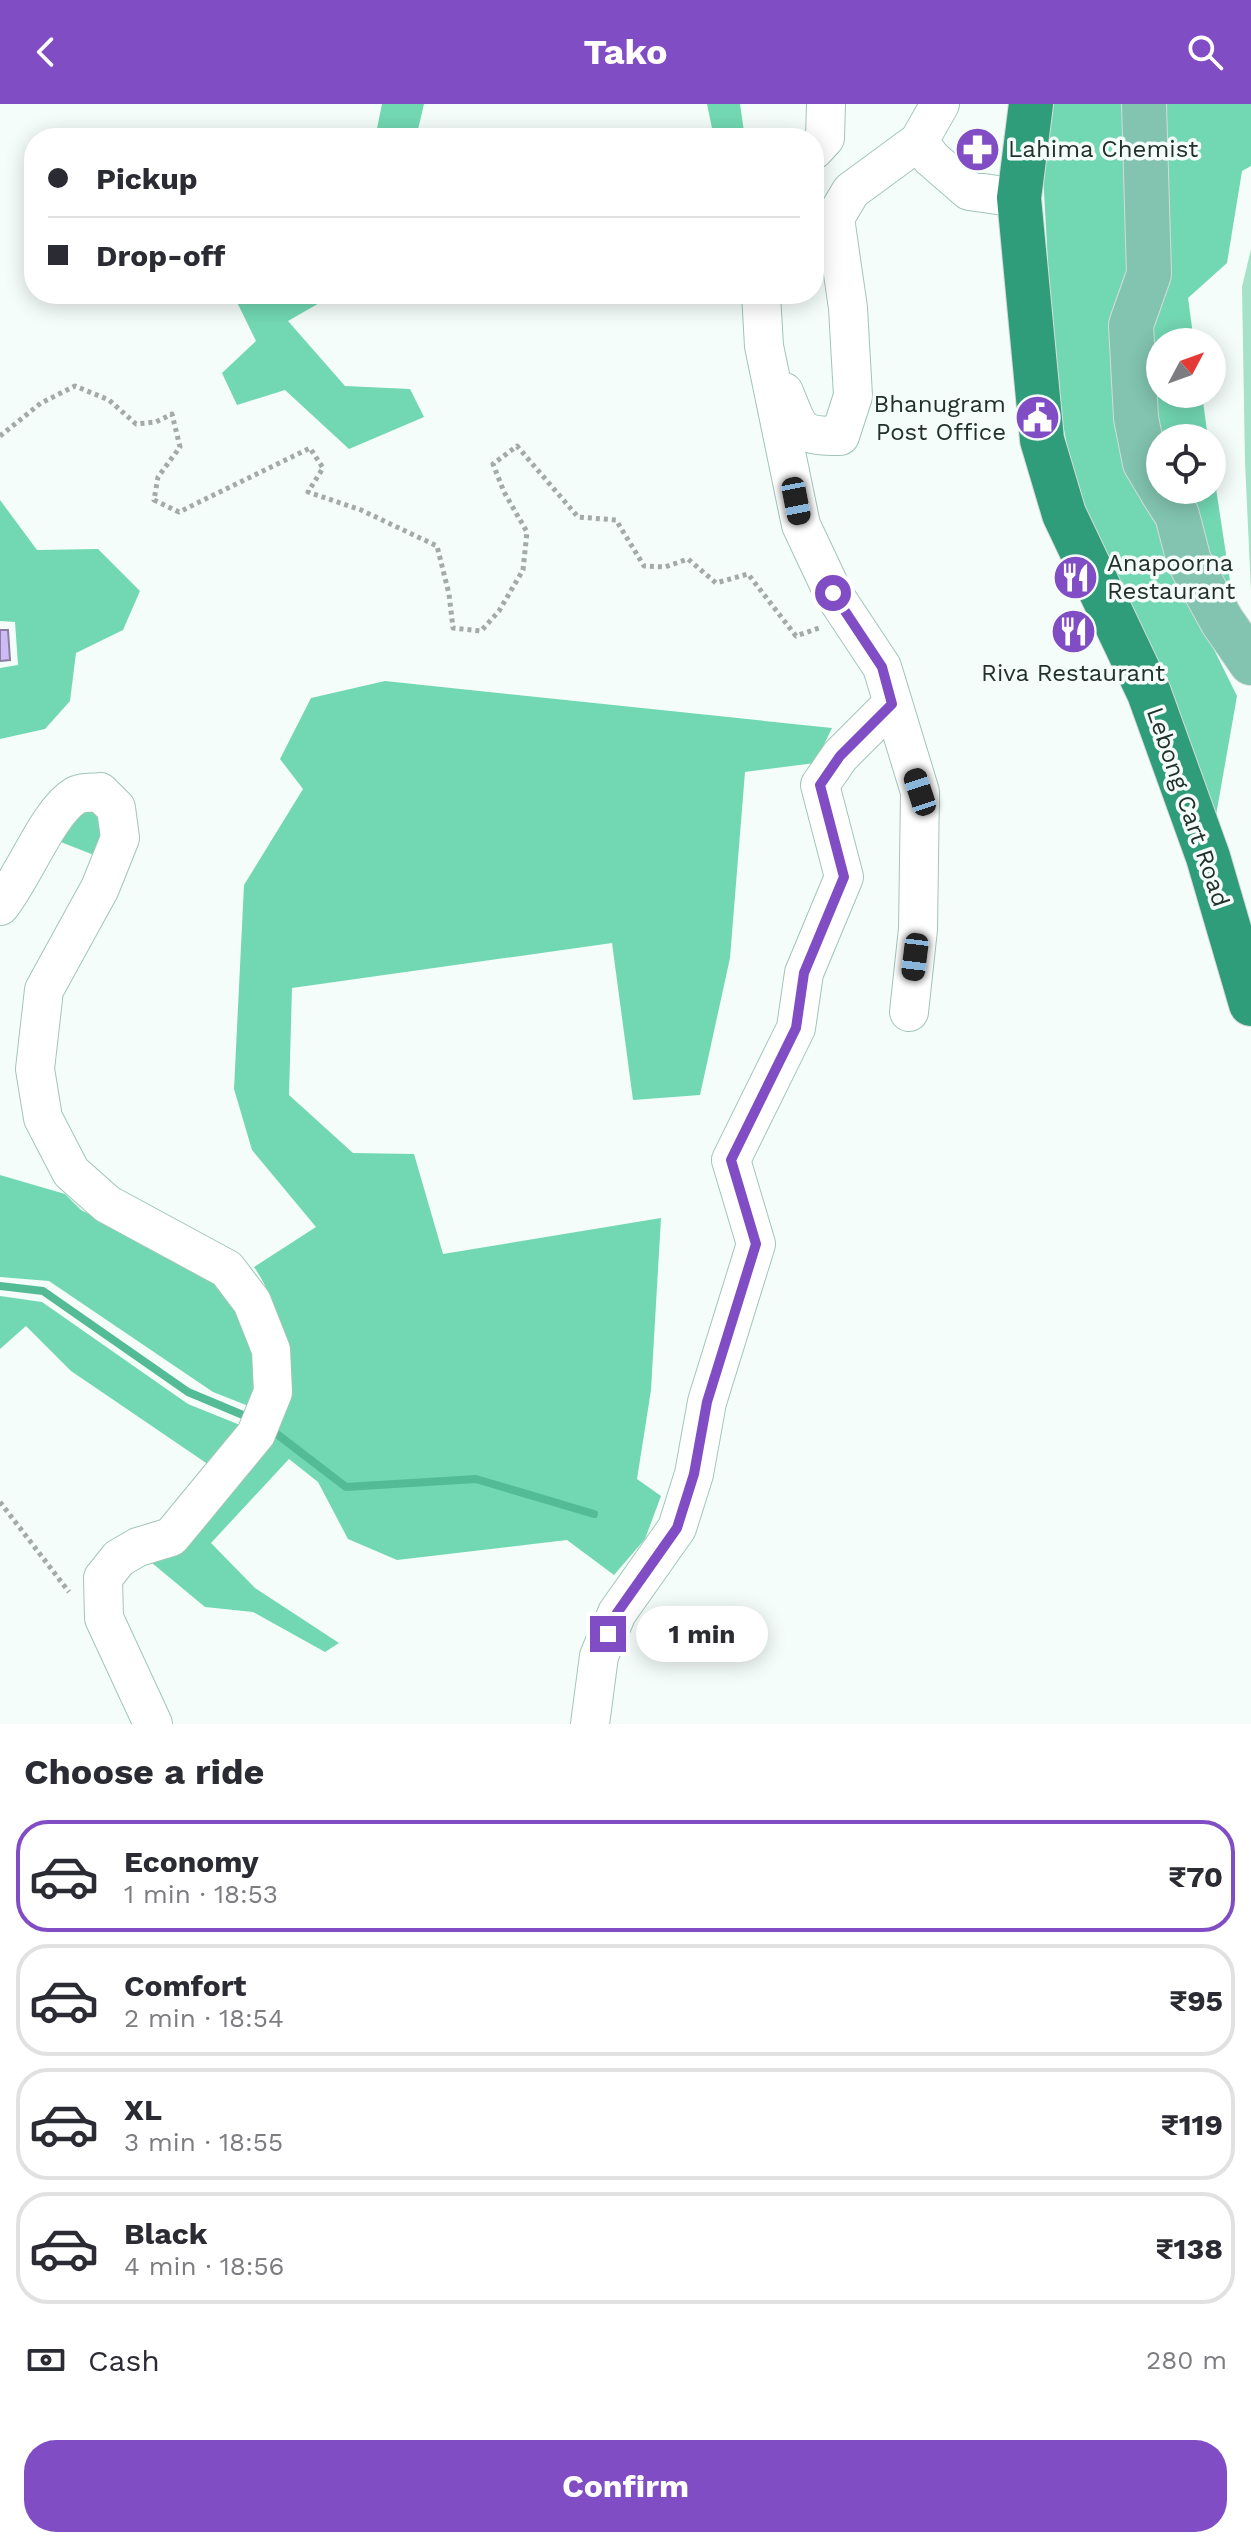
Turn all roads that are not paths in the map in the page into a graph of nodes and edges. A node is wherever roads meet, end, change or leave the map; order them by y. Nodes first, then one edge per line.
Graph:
1 (826, 104) edge
2 (940, 104) edge
3 (1031, 104) edge
4 (1144, 104) edge
5 (824, 139) edge
6 (919, 141) junction
7 (1019, 198) junction
8 (762, 304) edge
9 (764, 346) junction
10 (1146, 465) edge
11 (1170, 504) edge
12 (1251, 663) edge
13 (892, 704) junction
14 (0, 906) edge
15 (1251, 1004) edge
16 (909, 1012) dead end
17 (153, 1724) edge
18 (590, 1724) edge

1 - 5 street
2 - 6 street
3 - 7 highway, Lebong Cart Road
4 - 10 main road
6 - 7 street
6 - 9 street
7 - 15 highway, Lebong Cart Road
8 - 9 street
9 - 13 street
11 - 12 main road
13 - 16 street
13 - 18 street
14 - 17 street

